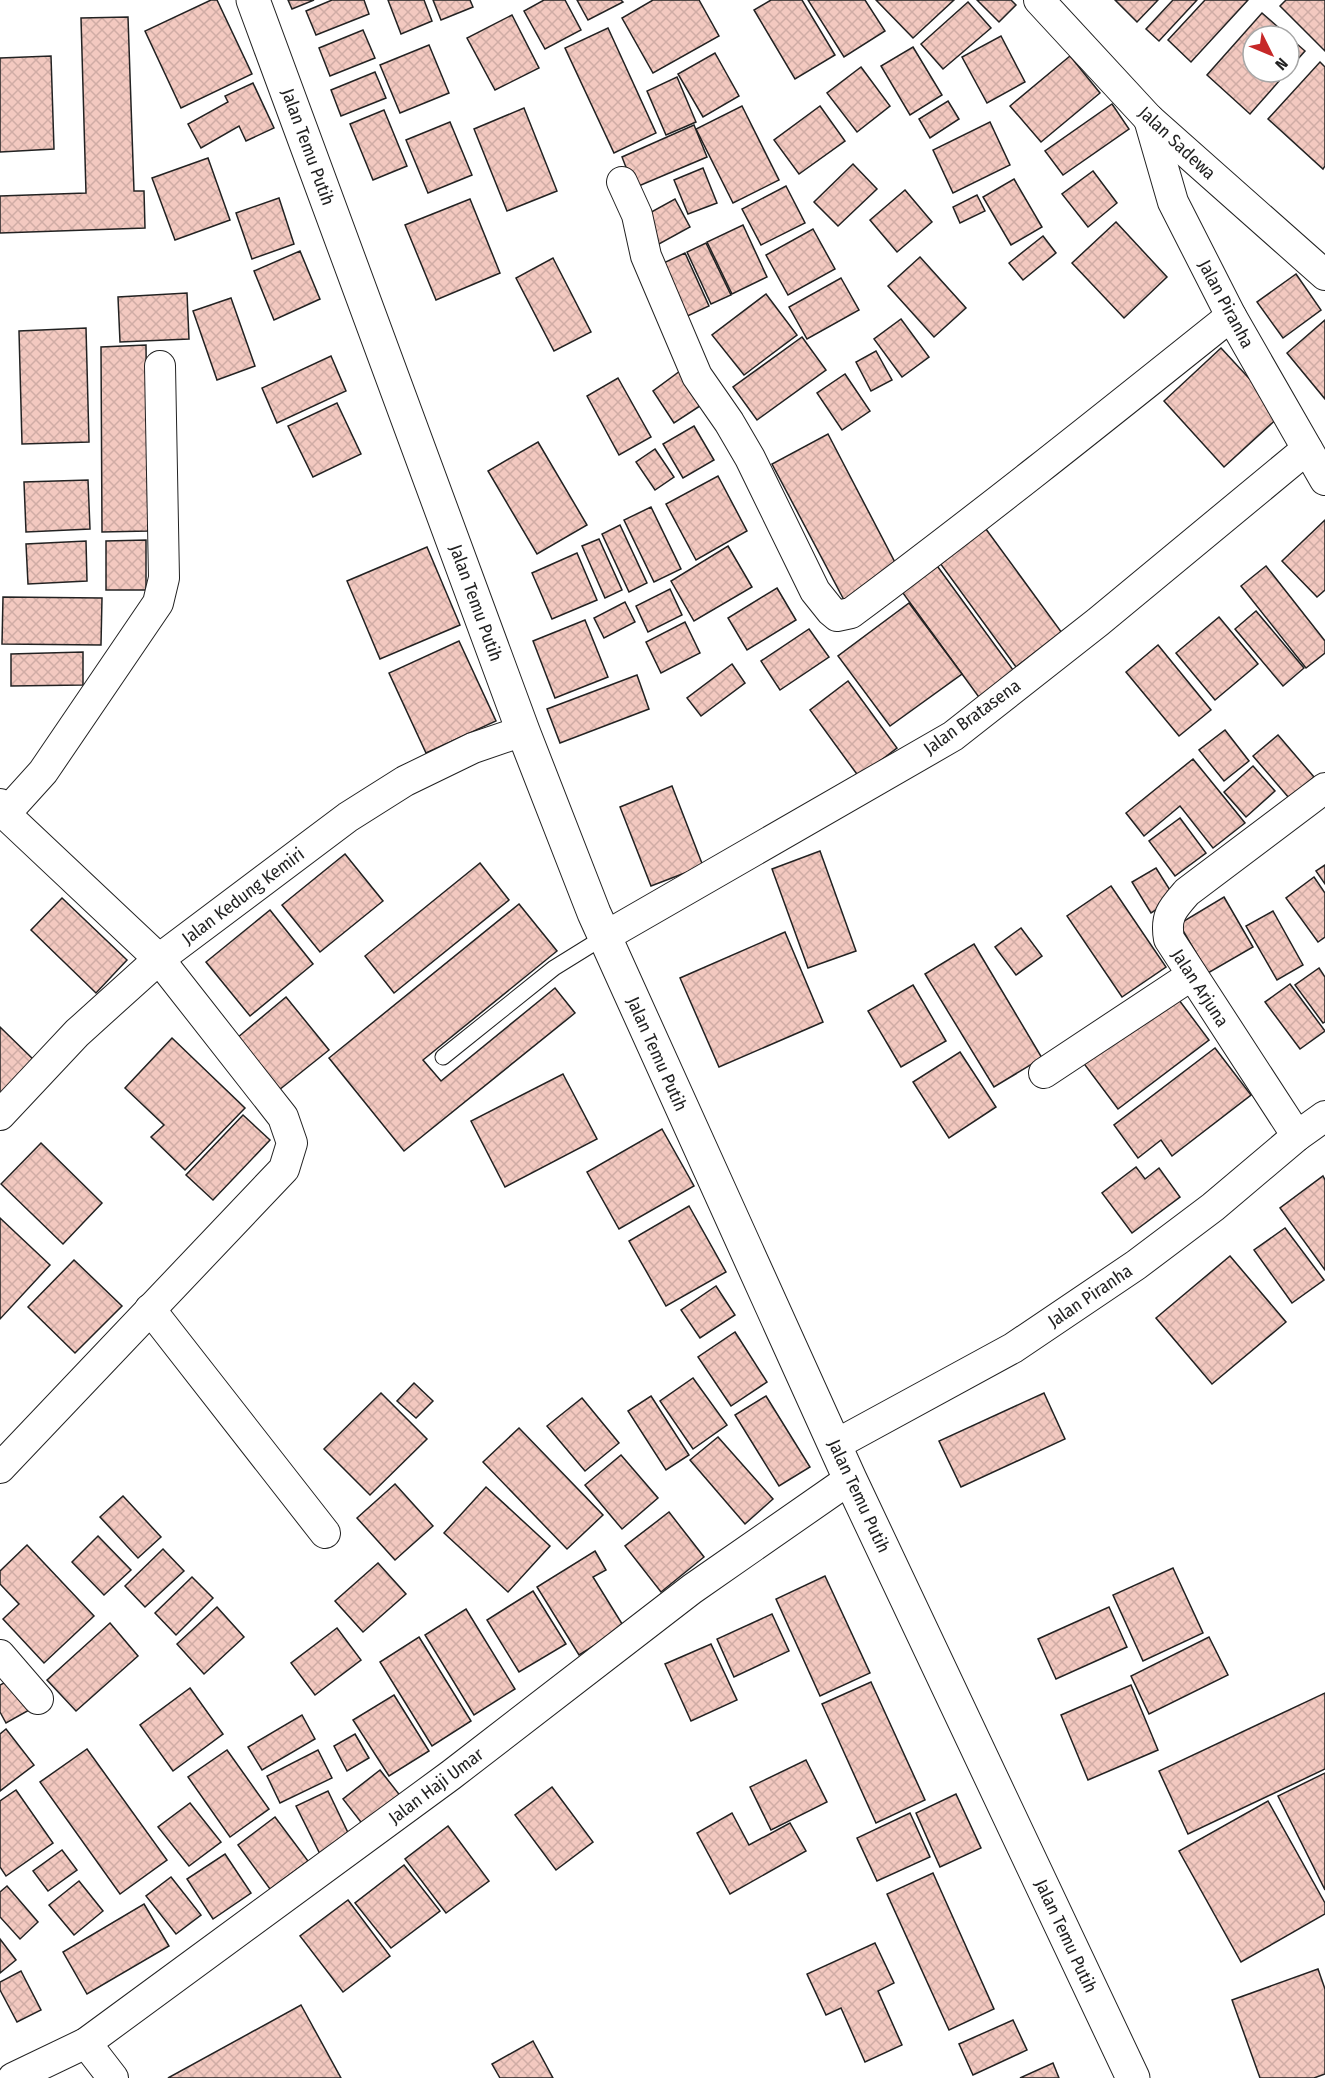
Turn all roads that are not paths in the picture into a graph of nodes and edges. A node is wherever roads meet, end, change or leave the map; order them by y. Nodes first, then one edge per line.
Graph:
1 (253, 0) edge
2 (1039, 0) edge
3 (1149, 119) junction
4 (622, 182) dead end
5 (1325, 275) edge
6 (1231, 316) junction
7 (160, 366) dead end
8 (1307, 449) junction
9 (1325, 480) edge
10 (523, 731) junction
11 (1325, 788) edge
12 (3, 809) edge
13 (604, 937) junction
14 (159, 959) junction
15 (1192, 975) junction
16 (443, 1057) dead end
17 (1044, 1073) dead end
18 (0, 1115) edge
19 (1325, 1116) edge
20 (1297, 1136) junction
21 (150, 1309) junction
22 (835, 1445) junction
23 (0, 1468) edge
24 (850, 1479) junction
25 (325, 1533) dead end
26 (0, 1655) edge
27 (38, 1698) dead end
28 (86, 2043) junction
29 (14, 2078) edge
30 (113, 2078) edge
31 (1133, 2078) edge

1 - 10 street, Jalan Temu Putih
2 - 3 street, Jalan Sadewa
3 - 5 street, Jalan Sadewa
3 - 6 street, Jalan Piranha
4 - 6 street
6 - 8 street, Jalan Piranha
7 - 12 street
8 - 9 street, Jalan Piranha
8 - 13 street, Jalan Bratasena
10 - 13 street, Jalan Temu Putih
10 - 14 street, Jalan Kedung Kemiri
11 - 15 street, Jalan Arjuna
12 - 14 street
13 - 16 lane
13 - 22 street, Jalan Temu Putih
14 - 18 street, Jalan Kedung Kemiri
14 - 21 street
15 - 17 street
15 - 20 street, Jalan Arjuna
19 - 20 street, Jalan Piranha
20 - 22 street, Jalan Piranha
21 - 23 street
21 - 25 street
22 - 24 street, Jalan Temu Putih
24 - 28 street, Jalan Haji Umar
24 - 31 street, Jalan Temu Putih
26 - 27 street
28 - 29 street, Jalan Haji Umar
28 - 30 street

